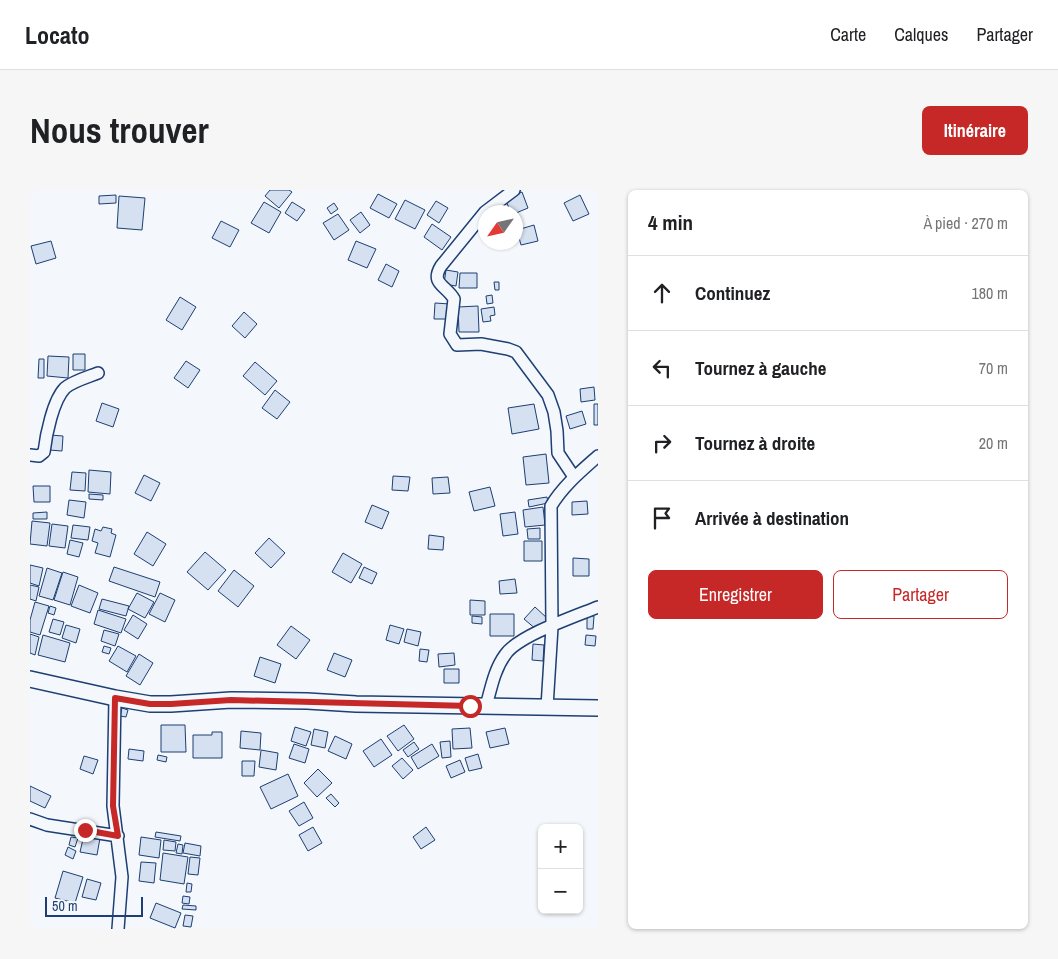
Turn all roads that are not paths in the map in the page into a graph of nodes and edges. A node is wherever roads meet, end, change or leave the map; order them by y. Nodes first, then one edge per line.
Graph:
1 (514, 190) edge
2 (98, 373) dead end
3 (30, 455) edge
4 (598, 456) edge
5 (574, 477) junction
6 (598, 607) edge
7 (552, 627) junction
8 (30, 679) edge
9 (115, 698) junction
10 (486, 706) junction
11 (547, 707) junction
12 (598, 708) edge
13 (30, 819) edge
14 (118, 836) junction
15 (118, 929) edge

1 - 5 street
2 - 3 street
4 - 5 street
5 - 7 street
6 - 7 street
7 - 10 street
7 - 11 street
8 - 9 street
9 - 10 street
9 - 14 street
10 - 11 street
11 - 12 street
13 - 14 street
14 - 15 street

